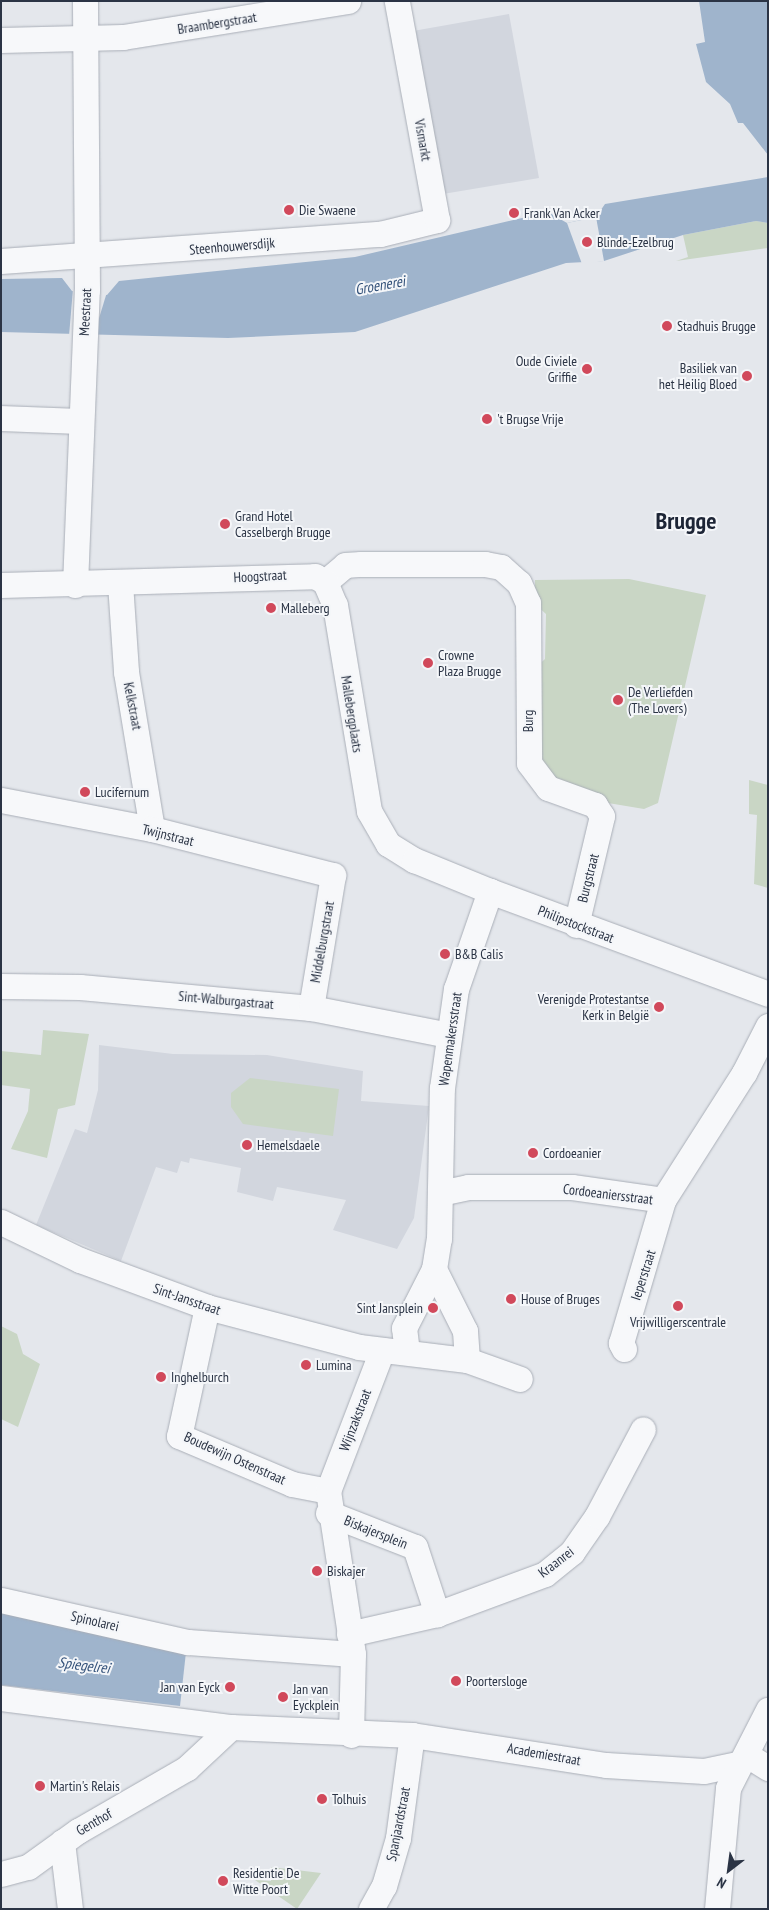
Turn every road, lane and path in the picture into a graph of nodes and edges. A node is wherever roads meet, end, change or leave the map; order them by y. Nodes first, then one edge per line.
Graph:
1 (85, 1) edge
2 (348, 1) edge
3 (397, 1) edge
4 (85, 39) junction
5 (1, 40) edge
6 (380, 234) joint
7 (85, 259) junction
8 (1, 261) edge
9 (1, 418) edge
10 (80, 421) junction
11 (325, 582) junction
12 (120, 583) junction
13 (1, 585) edge
14 (76, 585) junction
15 (1, 800) edge
16 (152, 829) junction
17 (599, 832) joint
18 (388, 844) joint
19 (333, 875) joint
20 (490, 891) junction
21 (576, 924) junction
22 (1, 986) edge
23 (768, 994) edge
24 (311, 1008) junction
25 (768, 1026) edge
26 (448, 1035) junction
27 (440, 1193) junction
28 (663, 1200) junction
29 (1, 1222) edge
30 (434, 1269) junction
31 (207, 1307) junction
32 (624, 1349) dead end
33 (382, 1350) junction
34 (407, 1352) junction
35 (468, 1360) junction
36 (520, 1379) dead end
37 (643, 1429) dead end
38 (328, 1502) junction
39 (1, 1600) edge
40 (437, 1614) junction
41 (351, 1644) junction
42 (1, 1698) edge
43 (768, 1710) edge
44 (230, 1727) junction
45 (351, 1735) junction
46 (412, 1735) junction
47 (742, 1760) junction
48 (768, 1768) edge
49 (62, 1842) junction
50 (1, 1874) edge
51 (70, 1909) edge
52 (371, 1909) edge
53 (717, 1909) edge

1 - 4 street, Meestraat
2 - 4 street, Braambergstraat
3 - 6 street, Vismarkt
4 - 5 street, Braambergstraat
4 - 7 street, Meestraat
6 - 7 street, Steenhouwersdijk
7 - 8 street
7 - 10 street, Meestraat
9 - 10 street
10 - 14 street, Meestraat
11 - 12 street, Hoogstraat
11 - 17 street, Burg
11 - 18 street, Mallebergplaats
12 - 14 street, Hoogstraat
12 - 16 street, Kelkstraat
13 - 14 street, Hoogstraat
15 - 16 street, Twijnstraat
16 - 19 street, Twijnstraat
17 - 21 street, Burgstraat
18 - 20 street, Philipstockstraat
19 - 24 street, Middelburgstraat
20 - 21 street, Philipstockstraat
20 - 26 street, Wapenmakersstraat
21 - 23 street, Philipstockstraat
22 - 24 street, Sint-Walburgastraat
24 - 26 street, Sint-Walburgastraat
25 - 28 street, Cordoeaniersstraat
26 - 27 street, Wapenmakersstraat
27 - 28 street, Cordoeaniersstraat
27 - 30 street, Wapenmakersstraat
28 - 32 street, Ieperstraat
29 - 31 street, Sint-Jansstraat
30 - 34 street
30 - 35 street
31 - 33 street, Sint-Jansstraat
31 - 38 street, Boudewijn Ostenstraat
33 - 34 street, Sint-Jansstraat
33 - 38 street, Wijnzakstraat
34 - 35 street, Sint-Jansstraat
35 - 36 street, Sint-Jansstraat
37 - 40 street, Kraanrei
38 - 40 street, Biskajersplein
38 - 41 street, Biskajersplein
39 - 41 street, Spinolarei
40 - 41 street
41 - 45 street
42 - 44 street
43 - 47 street
44 - 45 street
44 - 49 street, Genthof
45 - 46 street, Academiestraat
46 - 47 street, Academiestraat
46 - 52 street, Spanjaardstraat
47 - 48 street
47 - 53 street
49 - 50 street, Genthof
49 - 51 street

